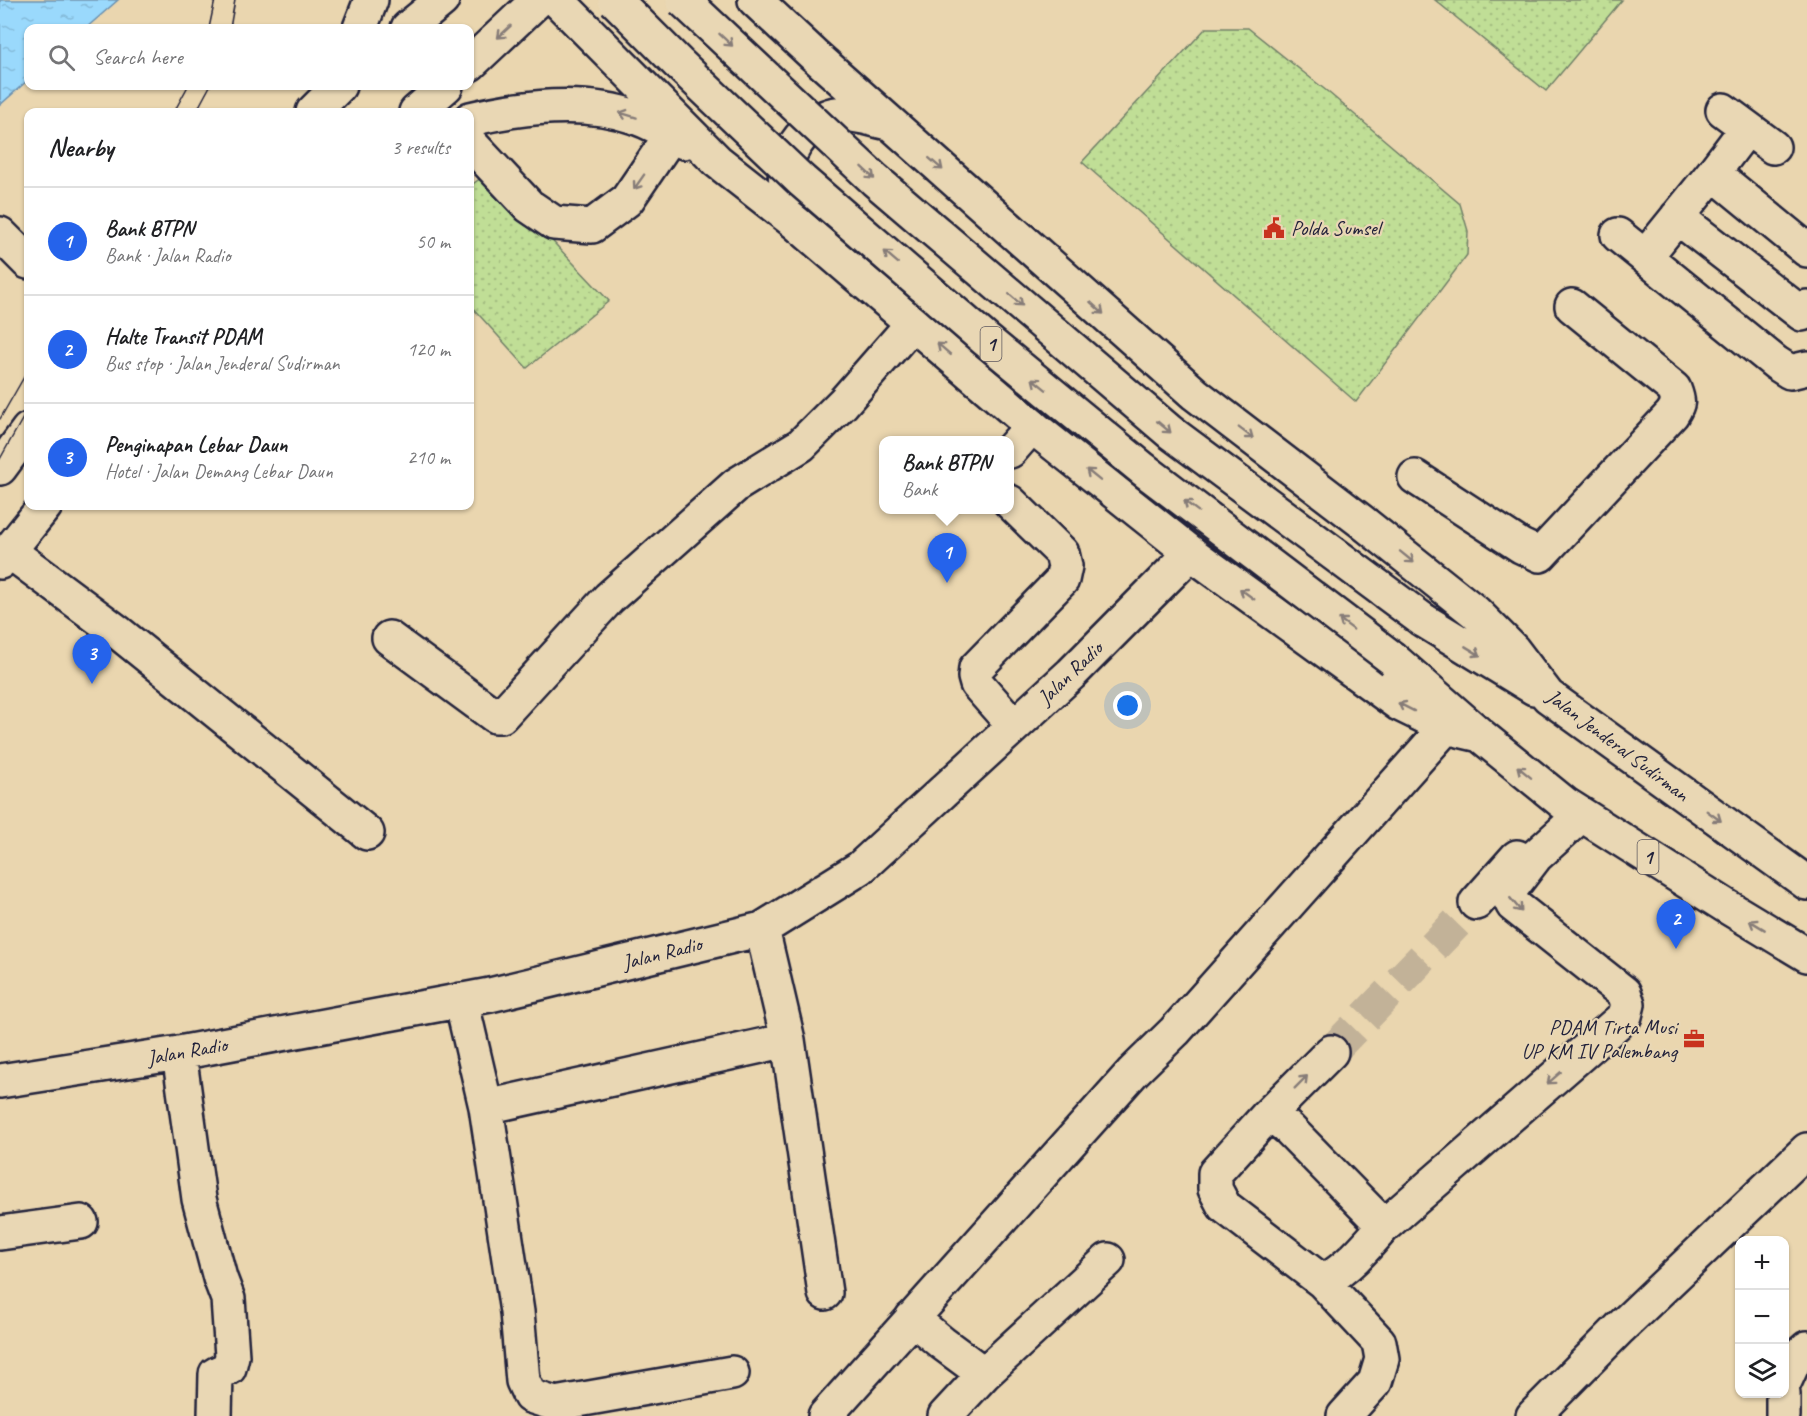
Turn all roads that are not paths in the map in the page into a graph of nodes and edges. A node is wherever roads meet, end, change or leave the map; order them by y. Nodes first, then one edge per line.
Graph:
1 (371, 0) edge
2 (442, 0) edge
3 (538, 0) edge
4 (557, 0) edge
5 (615, 0) edge
6 (683, 0) edge
7 (755, 0) edge
8 (791, 0) edge
9 (362, 24) edge
10 (413, 24) edge
11 (814, 55) junction
12 (474, 60) edge
13 (334, 90) edge
14 (441, 90) edge
15 (317, 108) edge
16 (421, 108) edge
17 (474, 118) edge
18 (891, 124) junction
19 (672, 134) junction
20 (474, 147) edge
21 (1773, 147) dead end
22 (717, 161) junction
23 (1713, 173) junction
24 (1677, 217) junction
25 (796, 223) junction
26 (0, 234) edge
27 (1618, 235) dead end
28 (1807, 250) edge
29 (1645, 257) junction
30 (24, 258) edge
31 (1572, 306) dead end
32 (1807, 307) edge
33 (913, 323) junction
34 (1807, 368) edge
35 (1032, 426) junction
36 (24, 435) edge
37 (1014, 446) edge
38 (0, 468) edge
39 (1415, 477) dead end
40 (1014, 506) edge
41 (42, 510) edge
42 (1191, 553) junction
43 (4, 557) edge
44 (389, 638) dead end
45 (1548, 696) junction
46 (1014, 726) junction
47 (1446, 727) junction
48 (1480, 735) junction
49 (1573, 809) junction
50 (367, 833) dead end
51 (1807, 883) edge
52 (1476, 903) tunnel mouth
53 (762, 929) junction
54 (1807, 955) edge
55 (461, 1000) junction
56 (788, 1040) junction
57 (1331, 1052) tunnel mouth
58 (179, 1053) junction
59 (0, 1081) edge
60 (486, 1107) junction
61 (1270, 1113) junction
62 (1807, 1150) edge
63 (81, 1222) dead end
64 (1384, 1226) junction
65 (0, 1233) edge
66 (1108, 1260) dead end
67 (1323, 1282) junction
68 (825, 1293) dead end
69 (912, 1318) junction
70 (1807, 1348) edge
71 (732, 1373) dead end
72 (1789, 1373) edge
73 (984, 1374) junction
74 (1783, 1398) edge
75 (215, 1416) edge
76 (825, 1416) edge
77 (945, 1416) edge
78 (1344, 1416) edge
79 (1533, 1416) edge
80 (1783, 1416) edge

1 - 9 main road
2 - 10 main road
3 -> 12 main road
4 - 22 main road
48 -> 5 main road, 1, bridge
6 -> 45 main road, 1, bridge
7 - 11 main road, Jalan Jenderal Sudirman
8 - 11 main road
11 - 18 main road, Jalan Jenderal Sudirman
13 - 15 main road
14 - 16 main road
19 -> 17 main road
18 - 25 main road
18 -> 45 main road, Jalan Jenderal Sudirman
19 -> 20 main road
19 - 22 main road
21 - 23 main road
22 - 25 main road
23 - 24 main road
23 - 28 main road
24 - 29 main road
24 - 32 main road
25 - 33 main road
26 - 30 main road
27 - 29 main road
29 - 34 main road
31 - 39 main road
35 -> 33 main road
33 - 44 main road
35 - 37 main road
42 -> 35 main road
36 - 38 main road
40 - 46 main road
41 - 43 main road
42 - 46 main road, Jalan Radio
47 -> 42 main road
43 - 50 main road
45 -> 51 main road, Jalan Jenderal Sudirman / 1
46 - 53 main road, Jalan Radio
47 - 48 main road
47 - 69 main road
49 -> 48 main road, 1
49 - 52 main road
54 -> 49 main road, 1
49 -> 64 main road
53 - 55 main road, Jalan Radio
53 - 56 main road
55 - 58 main road, Jalan Radio
55 - 60 main road
56 - 60 main road
56 - 68 main road
61 -> 57 main road
58 - 59 main road, Jalan Radio
58 - 75 main road
60 - 71 main road
61 - 64 main road
61 - 67 main road
62 - 79 main road
63 - 65 main road
64 - 67 main road
66 - 73 main road
67 - 78 main road
69 - 73 main road
69 - 76 main road
70 - 72 main road
73 - 77 main road
74 - 80 main road

